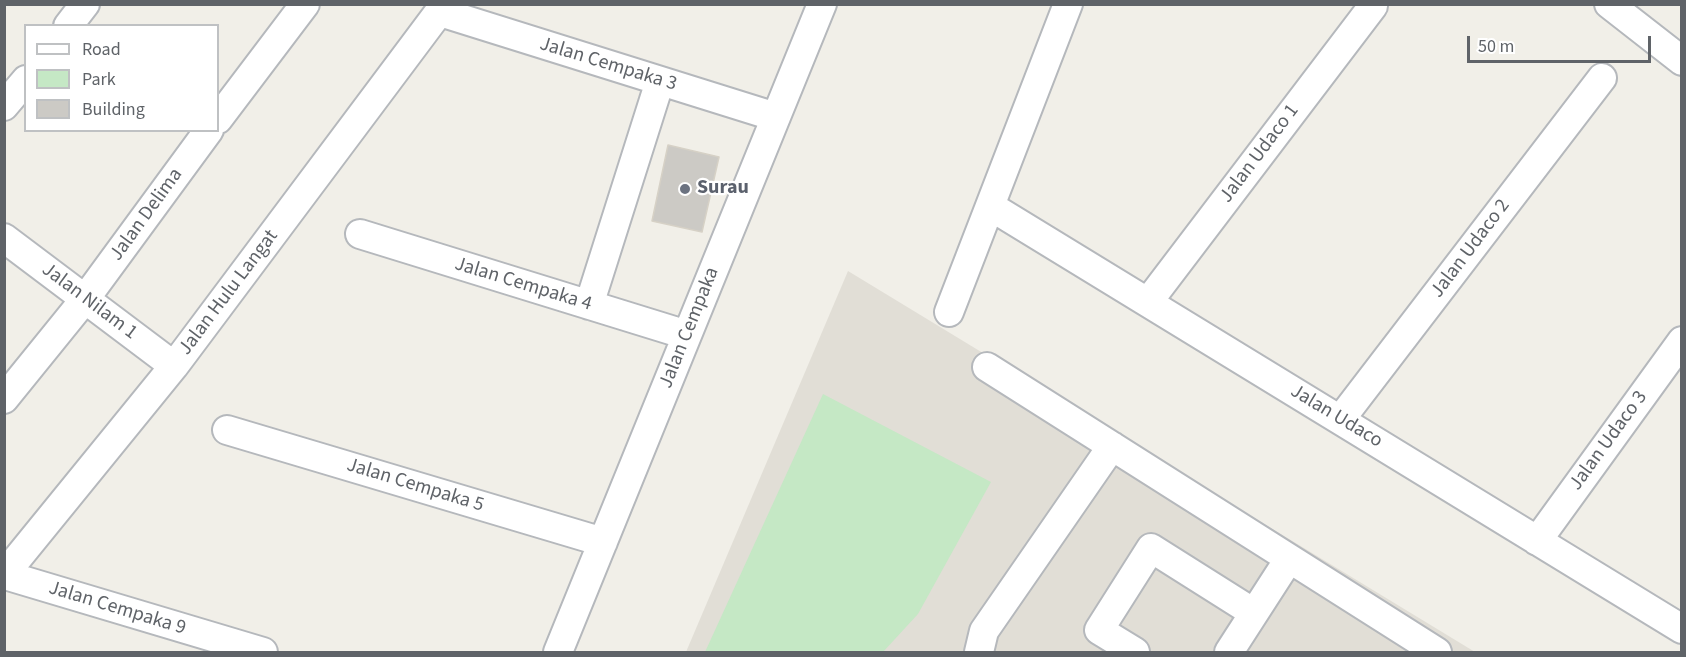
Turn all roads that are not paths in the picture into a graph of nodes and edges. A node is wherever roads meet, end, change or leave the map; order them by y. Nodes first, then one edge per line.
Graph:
1 (305, 4) edge
2 (822, 4) edge
3 (1068, 4) edge
4 (1609, 4) edge
5 (1373, 6) edge
6 (442, 8) edge
7 (1680, 56) edge
8 (1602, 78) dead end
9 (660, 81) junction
10 (24, 82) edge
11 (4, 106) edge
12 (776, 117) junction
13 (219, 118) edge
14 (208, 132) edge
15 (990, 206) junction
16 (360, 234) dead end
17 (4, 238) edge
18 (85, 299) junction
19 (1148, 302) junction
20 (589, 305) junction
21 (949, 312) dead end
22 (687, 335) junction
23 (1682, 341) edge
24 (174, 366) junction
25 (987, 367) dead end
26 (4, 399) edge
27 (1340, 420) junction
28 (227, 430) dead end
29 (1112, 446) junction
30 (1537, 541) junction
31 (603, 542) junction
32 (1289, 559) junction
33 (5, 575) edge
34 (1254, 613) junction
35 (1682, 629) edge
36 (263, 652) edge
37 (558, 652) edge
38 (979, 652) edge
39 (1135, 652) edge
40 (1229, 652) edge
41 (1437, 652) edge

1 - 13 street
2 - 12 street, Jalan Cempaka
3 - 15 street
4 - 7 street
5 - 19 street, Jalan Udaco 1
6 - 9 street, Jalan Cempaka 3
6 - 24 street, Jalan Hulu Langat
8 - 27 street, Jalan Udaco 2
9 - 12 street, Jalan Cempaka 3
9 - 20 street
10 - 11 street
12 - 22 street, Jalan Cempaka
14 - 18 street, Jalan Delima
15 - 19 street, Jalan Udaco
15 - 21 street
16 - 20 street, Jalan Cempaka 4
17 - 18 street, Jalan Nilam 1
18 - 24 street, Jalan Nilam 1
18 - 26 street, Jalan Delima
19 - 27 street, Jalan Udaco
20 - 22 street, Jalan Cempaka 4
22 - 31 street, Jalan Cempaka
23 - 30 street, Jalan Udaco 3
24 - 33 street, Jalan Hulu Langat
25 - 29 street
27 - 30 street, Jalan Udaco
28 - 31 street, Jalan Cempaka 5
29 - 32 street
29 - 38 street
30 - 35 street, Jalan Udaco
31 - 37 street, Jalan Cempaka
32 - 34 street
32 - 41 street
33 - 36 street, Jalan Cempaka 9
34 - 39 street
34 - 40 street

